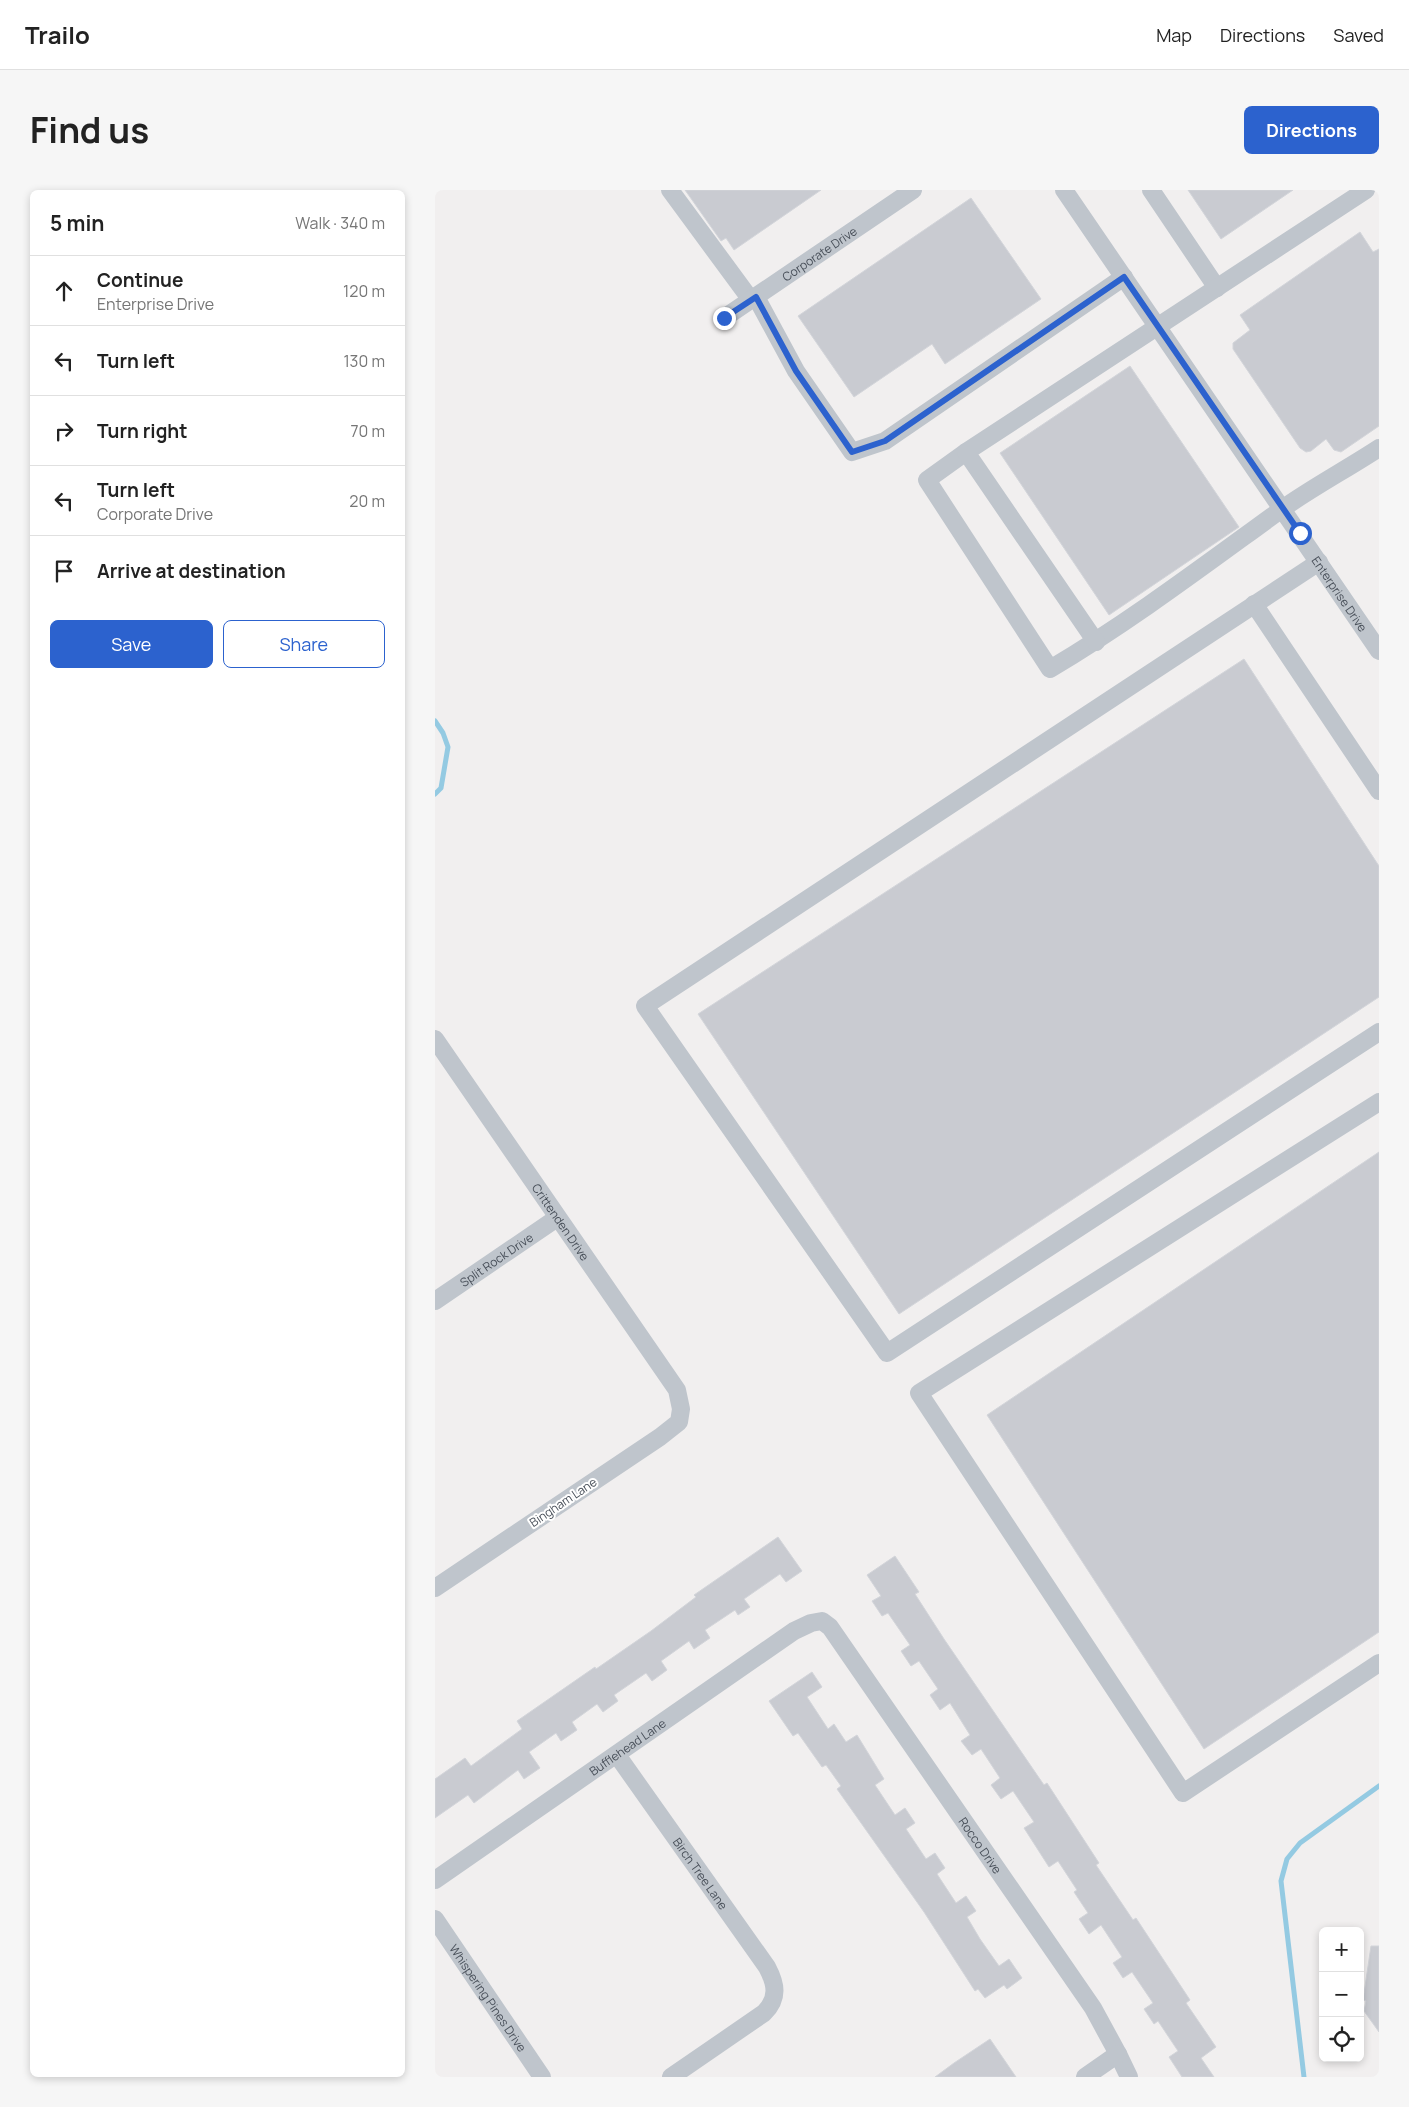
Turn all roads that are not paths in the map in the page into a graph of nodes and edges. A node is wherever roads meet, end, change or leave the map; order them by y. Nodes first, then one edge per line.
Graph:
1 (670, 190) edge
2 (1064, 190) edge
3 (1151, 190) edge
4 (1366, 190) edge
5 (910, 191) edge
6 (1124, 277) junction
7 (1217, 288) junction
8 (753, 298) junction
9 (724, 318) dead end
10 (1157, 325) junction
11 (1379, 448) edge
12 (966, 452) junction
13 (1284, 508) junction
14 (1319, 562) junction
15 (1254, 604) junction
16 (1096, 642) junction
17 (1379, 651) edge
18 (1379, 791) edge
19 (1379, 1032) edge
20 (435, 1039) edge
21 (1379, 1102) edge
22 (557, 1218) junction
23 (435, 1301) edge
24 (681, 1409) joint
25 (435, 1588) edge
26 (822, 1621) joint
27 (1379, 1663) edge
28 (617, 1755) junction
29 (435, 1880) edge
30 (435, 1919) edge
31 (1119, 2054) junction
32 (542, 2077) edge
33 (671, 2077) edge
34 (1085, 2077) edge
35 (1129, 2077) edge

1 - 8 street
2 - 6 street, Enterprise Drive
3 - 7 street
4 - 7 street
5 - 8 street, Corporate Drive
6 - 8 street
6 - 10 street, Enterprise Drive
7 - 10 street
8 - 9 street, Corporate Drive
10 - 12 street
10 - 13 street, Enterprise Drive
11 - 13 street
12 - 16 street
12 - 16 street
13 - 14 street, Enterprise Drive
13 - 16 street
14 - 15 street
14 - 17 street, Enterprise Drive
15 - 18 street
15 - 19 street
20 - 22 street, Crittenden Drive
21 - 27 street
22 - 23 street, Split Rock Drive
22 - 24 street, Crittenden Drive
24 - 25 street, Bingham Lane
26 - 28 street, Bufflehead Lane
26 - 31 street, Rocco Drive
28 - 29 street, Bufflehead Lane
28 - 33 street, Birch Tree Lane
30 - 32 street, Whispering Pines Drive
31 - 34 street
31 - 35 street, Rocco Drive

